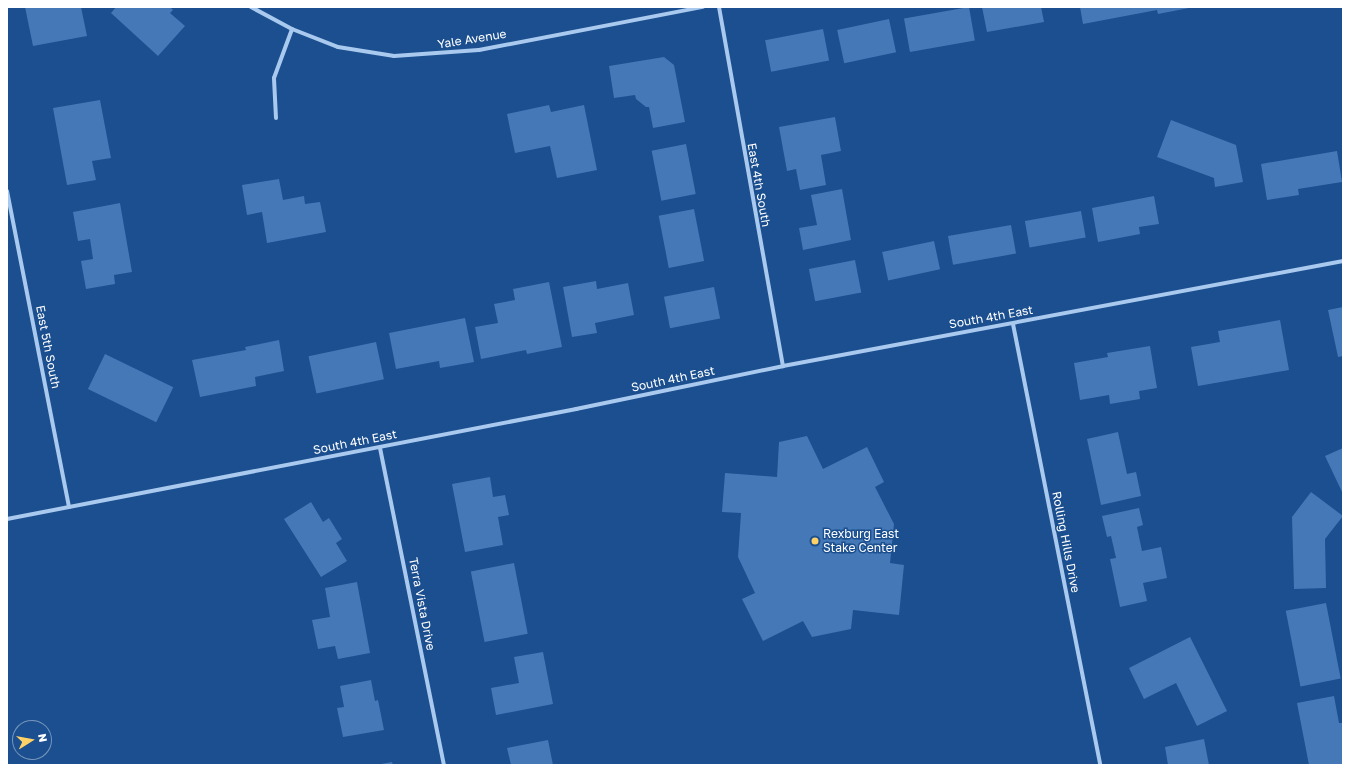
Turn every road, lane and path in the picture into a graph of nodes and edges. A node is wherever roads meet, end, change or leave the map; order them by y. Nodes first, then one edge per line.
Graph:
1 (251, 7) edge
2 (702, 7) edge
3 (718, 7) edge
4 (292, 29) junction
5 (276, 118) dead end
6 (7, 191) edge
7 (1343, 261) edge
8 (1013, 324) junction
9 (783, 366) junction
10 (380, 448) junction
11 (69, 507) junction
12 (7, 519) edge
13 (444, 765) edge
14 (1100, 765) edge

1 - 4 street, Yale Avenue
2 - 4 street, Yale Avenue
3 - 9 street, East 4th South
4 - 5 street
6 - 11 street, East 5th South
7 - 8 street, South 4th East
8 - 9 street, South 4th East
8 - 14 street, Rolling Hills Drive
9 - 10 street, South 4th East
10 - 11 street, South 4th East
10 - 13 street, Terra Vista Drive
11 - 12 street, South 4th East

